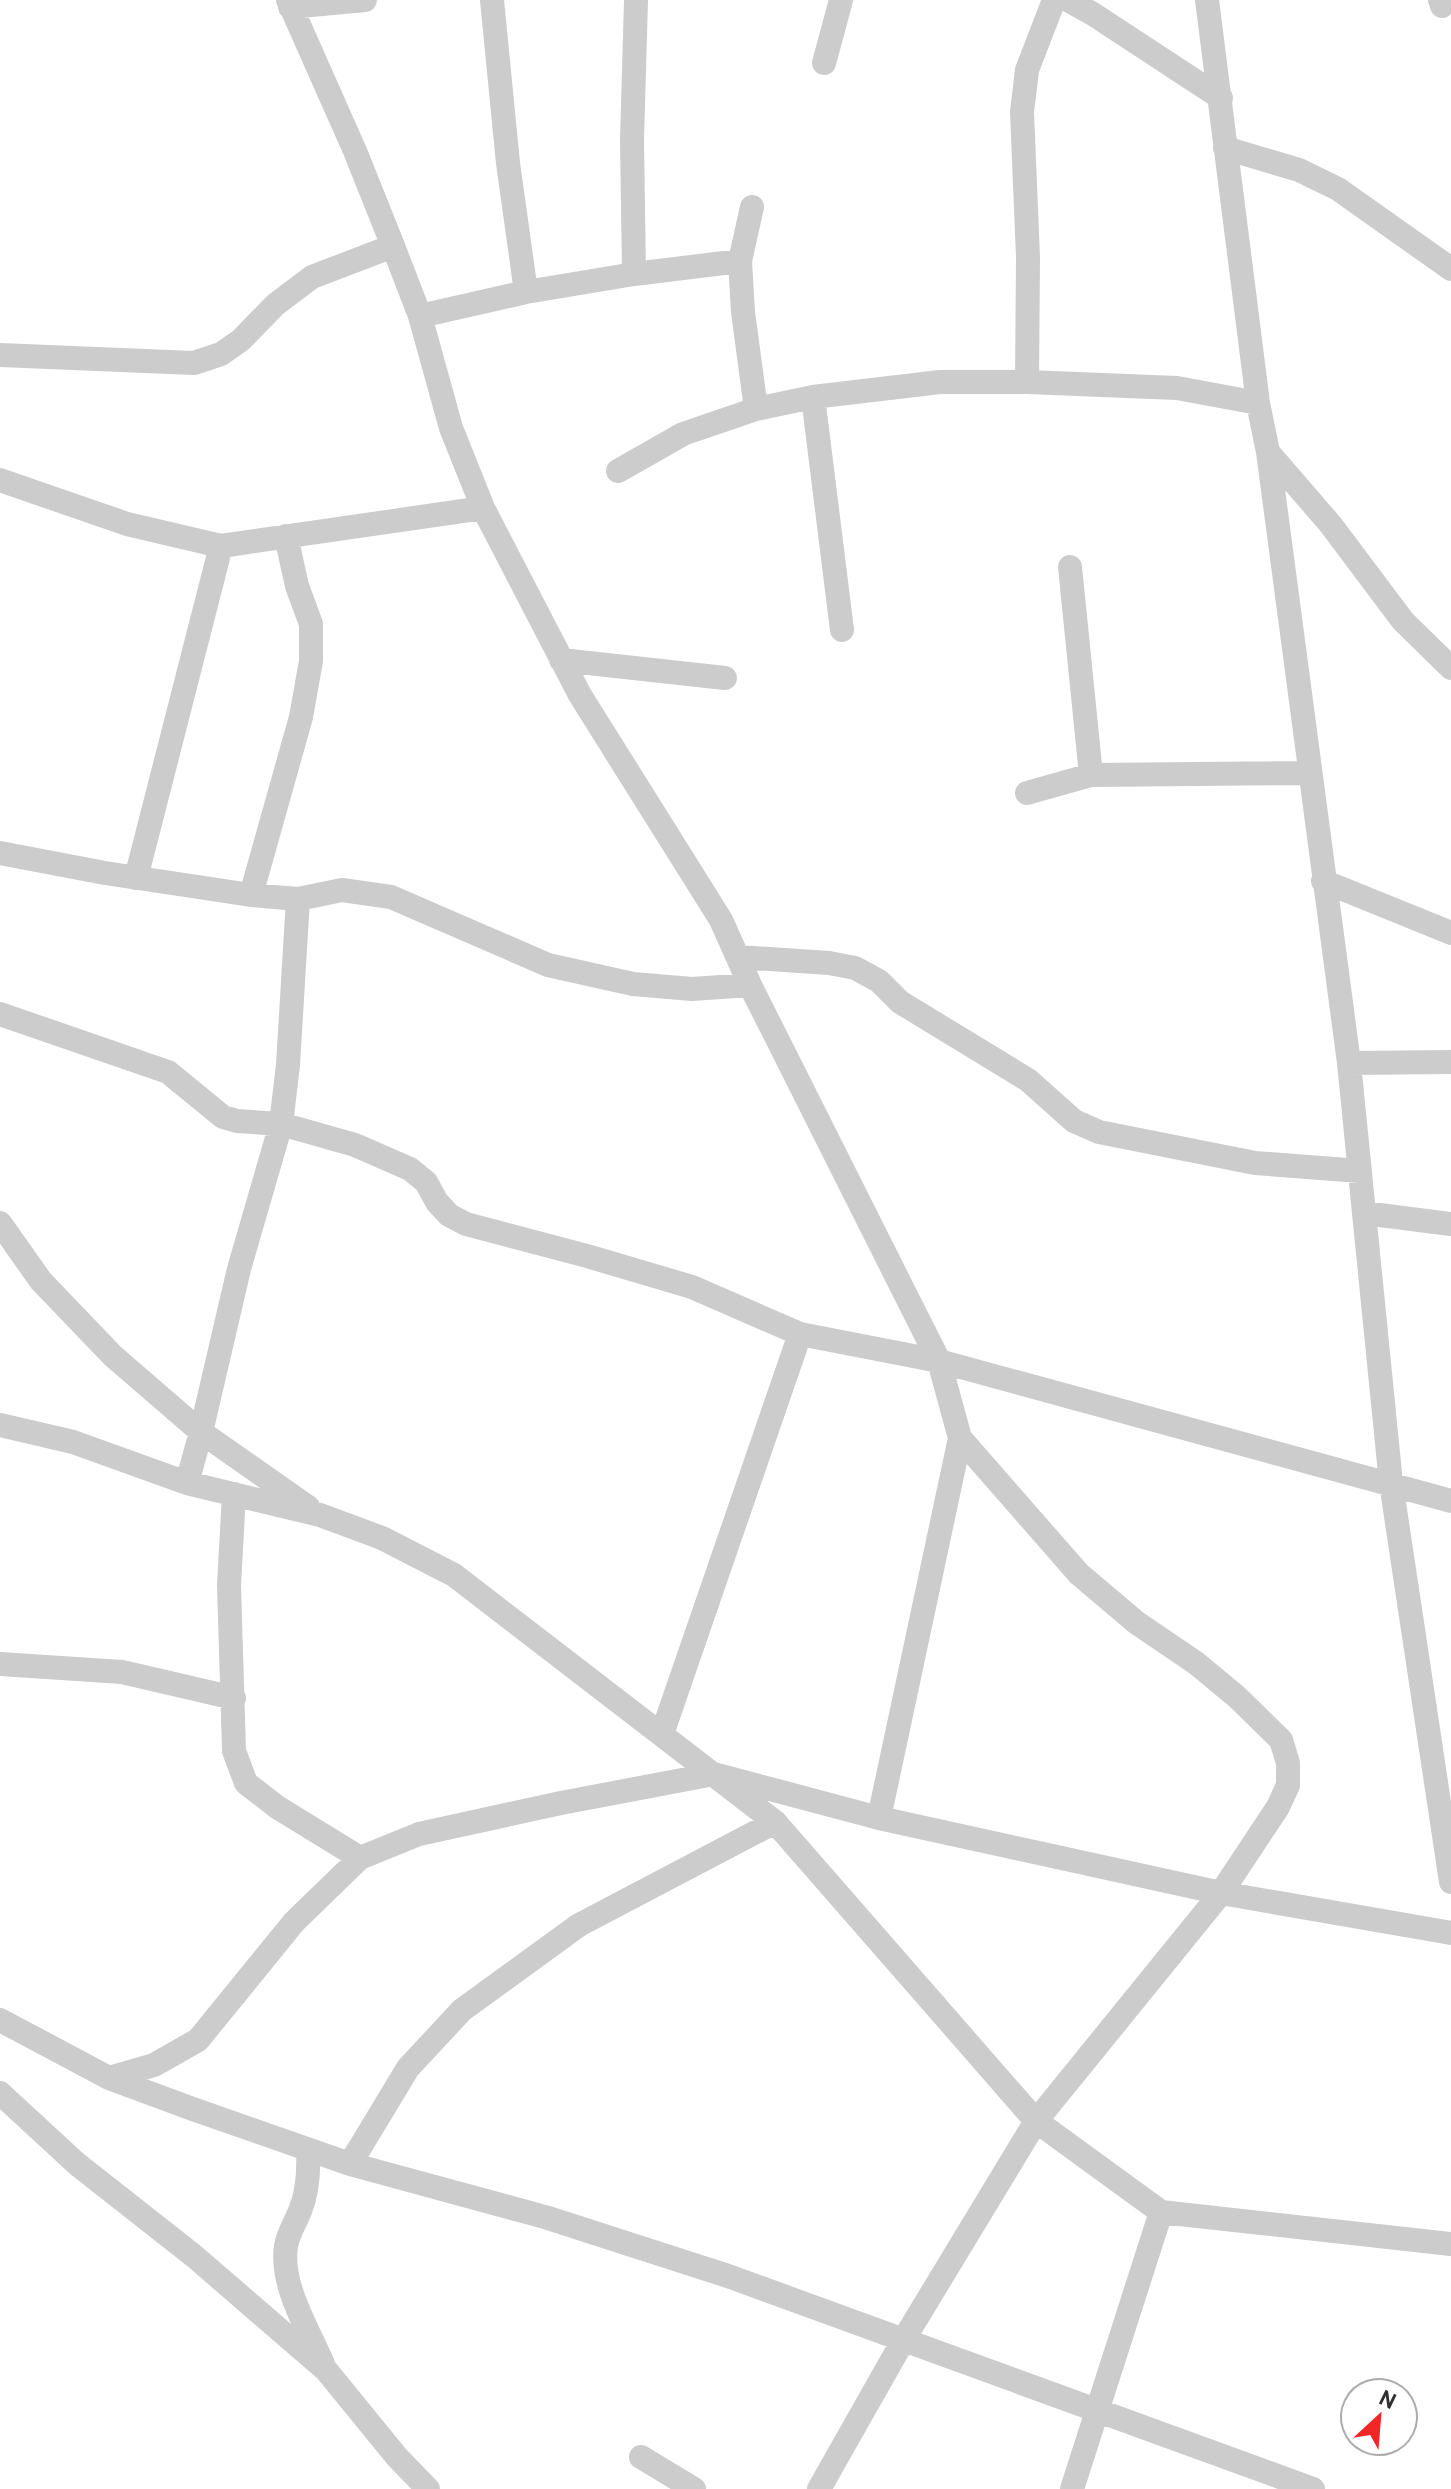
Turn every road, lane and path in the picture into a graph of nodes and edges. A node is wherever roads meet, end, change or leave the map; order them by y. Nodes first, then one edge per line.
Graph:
1 (365, 0) edge
2 (492, 0) edge
3 (636, 0) edge
4 (841, 0) edge
5 (1054, 0) edge
6 (1068, 0) edge
7 (1207, 0) edge
8 (289, 4) edge
9 (824, 63) dead end
10 (1221, 98) junction
11 (1225, 148) junction
12 (752, 207) dead end
13 (393, 246) junction
14 (740, 261) junction
15 (1451, 269) edge
16 (634, 274) junction
17 (526, 292) junction
18 (420, 316) junction
19 (0, 355) edge
20 (1027, 382) junction
21 (813, 397) junction
22 (1258, 403) junction
23 (756, 409) junction
24 (1268, 452) junction
25 (618, 471) dead end
26 (0, 480) edge
27 (483, 508) junction
28 (286, 536) junction
29 (221, 546) junction
30 (1070, 567) dead end
31 (842, 630) dead end
32 (561, 660) junction
33 (1451, 668) edge
34 (725, 678) dead end
35 (1310, 773) junction
36 (1091, 775) junction
37 (1027, 793) dead end
38 (0, 853) edge
39 (136, 878) junction
40 (1323, 881) junction
41 (251, 895) junction
42 (298, 899) junction
43 (1451, 933) edge
44 (738, 957) junction
45 (750, 985) junction
46 (0, 1014) edge
47 (1451, 1062) edge
48 (1349, 1063) junction
49 (281, 1124) junction
50 (1360, 1171) junction
51 (1364, 1213) junction
52 (0, 1223) edge
53 (1451, 1224) edge
54 (800, 1334) junction
55 (939, 1361) junction
56 (0, 1425) edge
57 (201, 1432) junction
58 (960, 1438) junction
59 (187, 1483) junction
60 (1391, 1483) junction
61 (234, 1494) junction
62 (1451, 1501) edge
63 (320, 1515) junction
64 (0, 1664) edge
65 (234, 1698) junction
66 (662, 1734) junction
67 (714, 1774) junction
68 (879, 1818) junction
69 (775, 1822) junction
70 (360, 1858) junction
71 (1451, 1882) edge
72 (1221, 1893) junction
73 (1451, 1933) edge
74 (0, 2020) edge
75 (109, 2078) junction
76 (0, 2093) edge
77 (1036, 2121) junction
78 (308, 2150) junction
79 (350, 2164) junction
80 (1161, 2212) junction
81 (1451, 2244) edge
82 (904, 2339) junction
83 (326, 2370) junction
84 (1097, 2412) junction
85 (641, 2457) dead end
86 (428, 2489) edge
87 (694, 2489) edge
88 (819, 2489) edge
89 (1072, 2489) edge
90 (1313, 2489) edge

1 - 8 street
2 - 17 street
3 - 16 street
4 - 9 street
5 - 20 street
6 - 10 street
7 - 10 street
8 - 13 street
10 - 11 street
11 - 15 street
11 - 22 street
12 - 14 street
13 - 18 street
13 - 19 street
14 - 16 street
14 - 23 street
16 - 17 street
17 - 18 street
18 - 27 street
20 - 21 street
20 - 22 street
21 - 23 street
21 - 31 street
22 - 24 street
23 - 25 street
24 - 33 street
24 - 35 street
26 - 29 street
27 - 28 street
27 - 32 street
28 - 29 street
28 - 41 street
29 - 39 street
30 - 36 street
32 - 34 street
32 - 44 street
35 - 36 street
35 - 40 street
36 - 37 street
38 - 39 street
39 - 41 street
40 - 43 street
40 - 48 street
41 - 42 street
42 - 45 street
42 - 49 street
44 - 45 street
44 - 50 street
45 - 55 street
46 - 49 street
47 - 48 street
48 - 50 street
49 - 54 street
49 - 57 street
50 - 51 street
51 - 53 street
51 - 60 street
52 - 57 street
54 - 55 street
54 - 66 street
55 - 58 street
55 - 60 street
56 - 59 street
57 - 59 street
57 - 63 street
58 - 68 street
58 - 72 street
59 - 61 street
60 - 62 street
60 - 71 street
61 - 63 street
61 - 65 street
63 - 66 street
64 - 65 street
65 - 70 street
66 - 67 street
67 - 68 street
67 - 69 street
67 - 70 street
68 - 72 street
69 - 77 street
69 - 79 street
70 - 75 street
72 - 73 street
72 - 77 street
74 - 75 street
75 - 78 street
76 - 83 street
77 - 80 street
77 - 82 street
78 - 79 street
78 - 83 street
79 - 82 street
80 - 81 street
80 - 84 street
82 - 84 street
82 - 88 street
83 - 86 street
84 - 89 street
84 - 90 street
85 - 87 street

